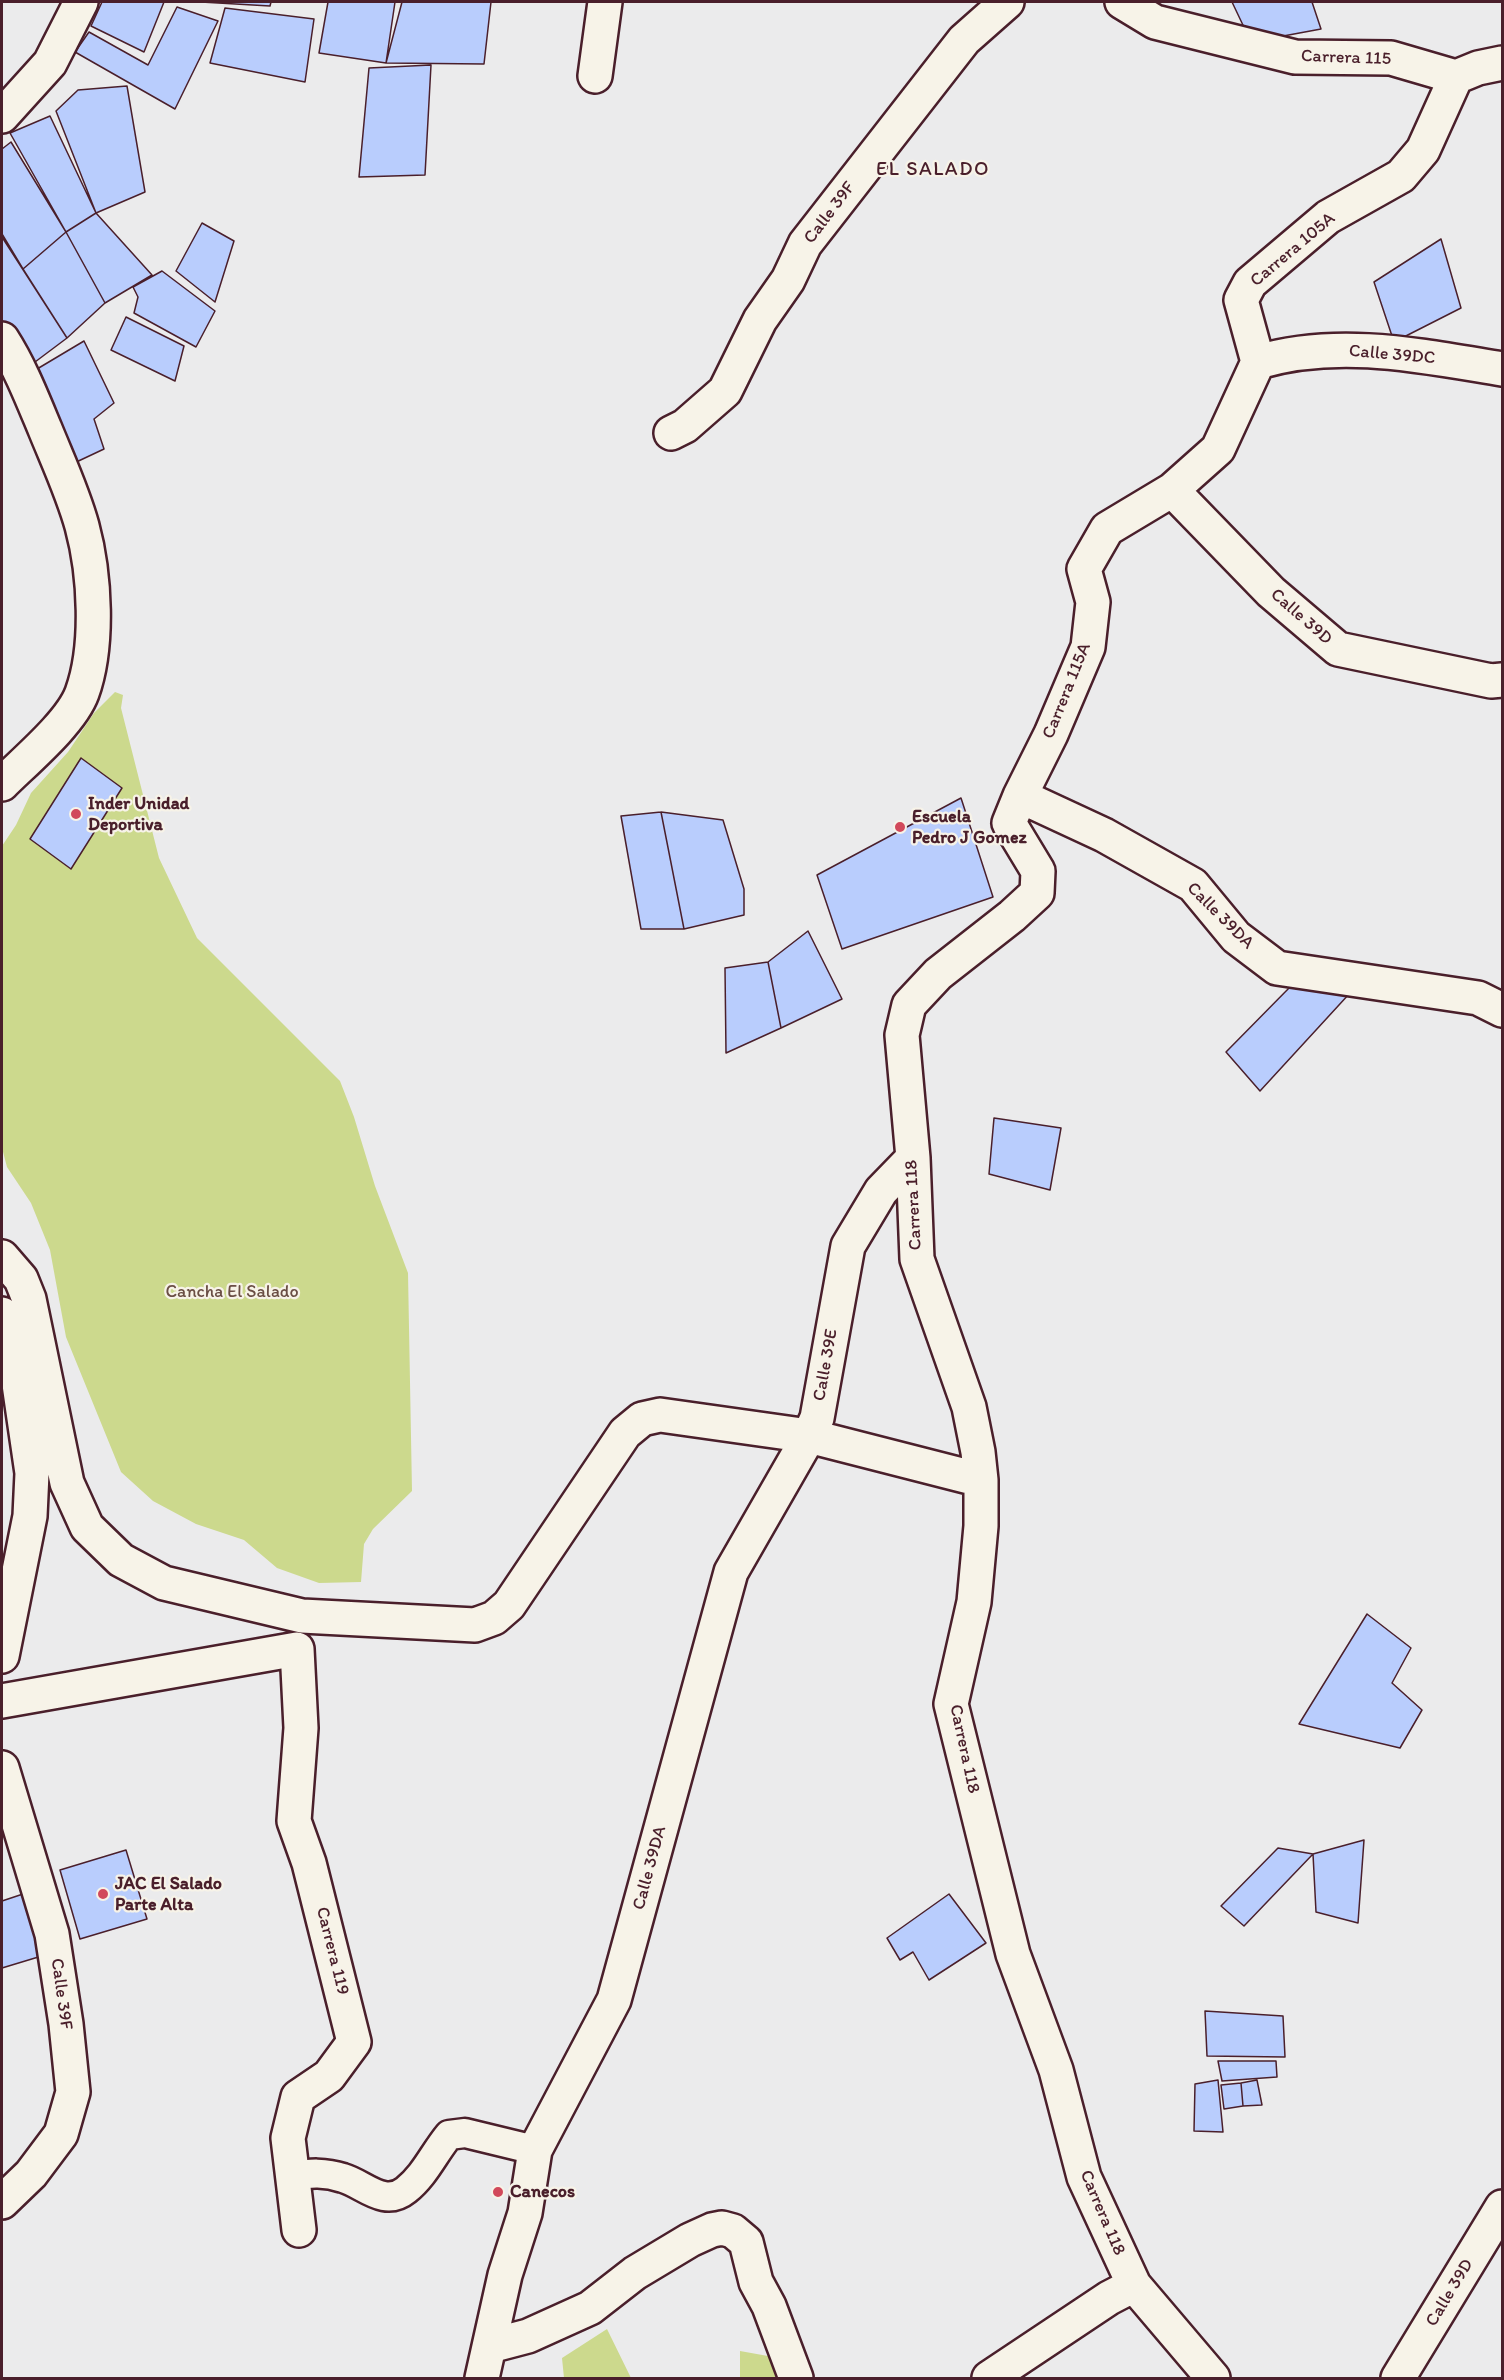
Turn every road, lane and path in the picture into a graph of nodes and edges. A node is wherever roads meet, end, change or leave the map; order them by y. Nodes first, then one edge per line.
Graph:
1 (81, 2) edge
2 (605, 2) edge
3 (1007, 2) edge
4 (1122, 2) edge
5 (1503, 63) edge
6 (595, 76) dead end
7 (1456, 77) junction
8 (2, 116) edge
9 (2, 339) edge
10 (1269, 358) junction
11 (1503, 369) edge
12 (671, 434) dead end
13 (1172, 490) junction
14 (1503, 680) edge
15 (2, 784) edge
16 (1020, 796) junction
17 (909, 1005) joint
18 (1503, 1010) edge
19 (913, 1158) junction
20 (2, 1257) edge
21 (2, 1314) edge
22 (808, 1436) junction
23 (981, 1480) junction
24 (731, 1572) joint
25 (2, 1656) edge
26 (2, 1701) edge
27 (2, 1768) edge
28 (535, 2150) junction
29 (292, 2176) junction
30 (2, 2202) edge
31 (1503, 2207) edge
32 (299, 2230) dead end
33 (1134, 2285) junction
34 (490, 2346) junction
35 (482, 2379) edge
36 (796, 2379) edge
37 (989, 2379) edge
38 (1213, 2379) edge
39 (1398, 2379) edge

1 - 8 street
2 - 6 street
3 - 12 street, Calle 39F
4 - 7 street, Carrera 115
5 - 7 street
7 - 10 street, Carrera 105A
9 - 15 street
10 - 11 street, Calle 39DC
10 - 13 street, Carrera 115A
13 - 14 street, Calle 39D
13 - 16 street, Carrera 115A
16 - 17 street, Carrera 115A
16 - 18 street, Calle 39DA
17 - 19 street, Carrera 118
19 - 22 street, Calle 39E
19 - 23 street, Carrera 118
20 - 22 street
21 - 25 street
22 - 23 street
22 - 24 street, Calle 39E
23 - 33 street, Carrera 118
24 - 28 street, Calle 39DA
26 - 29 street, Carrera 119
27 - 30 street, Calle 39F
28 - 29 street
28 - 34 street, Calle 39DA
29 - 32 street, Carrera 119
31 - 39 street, Calle 39D
33 - 37 street
33 - 38 street, Carrera 118
34 - 35 street, Calle 39DA
34 - 36 street

